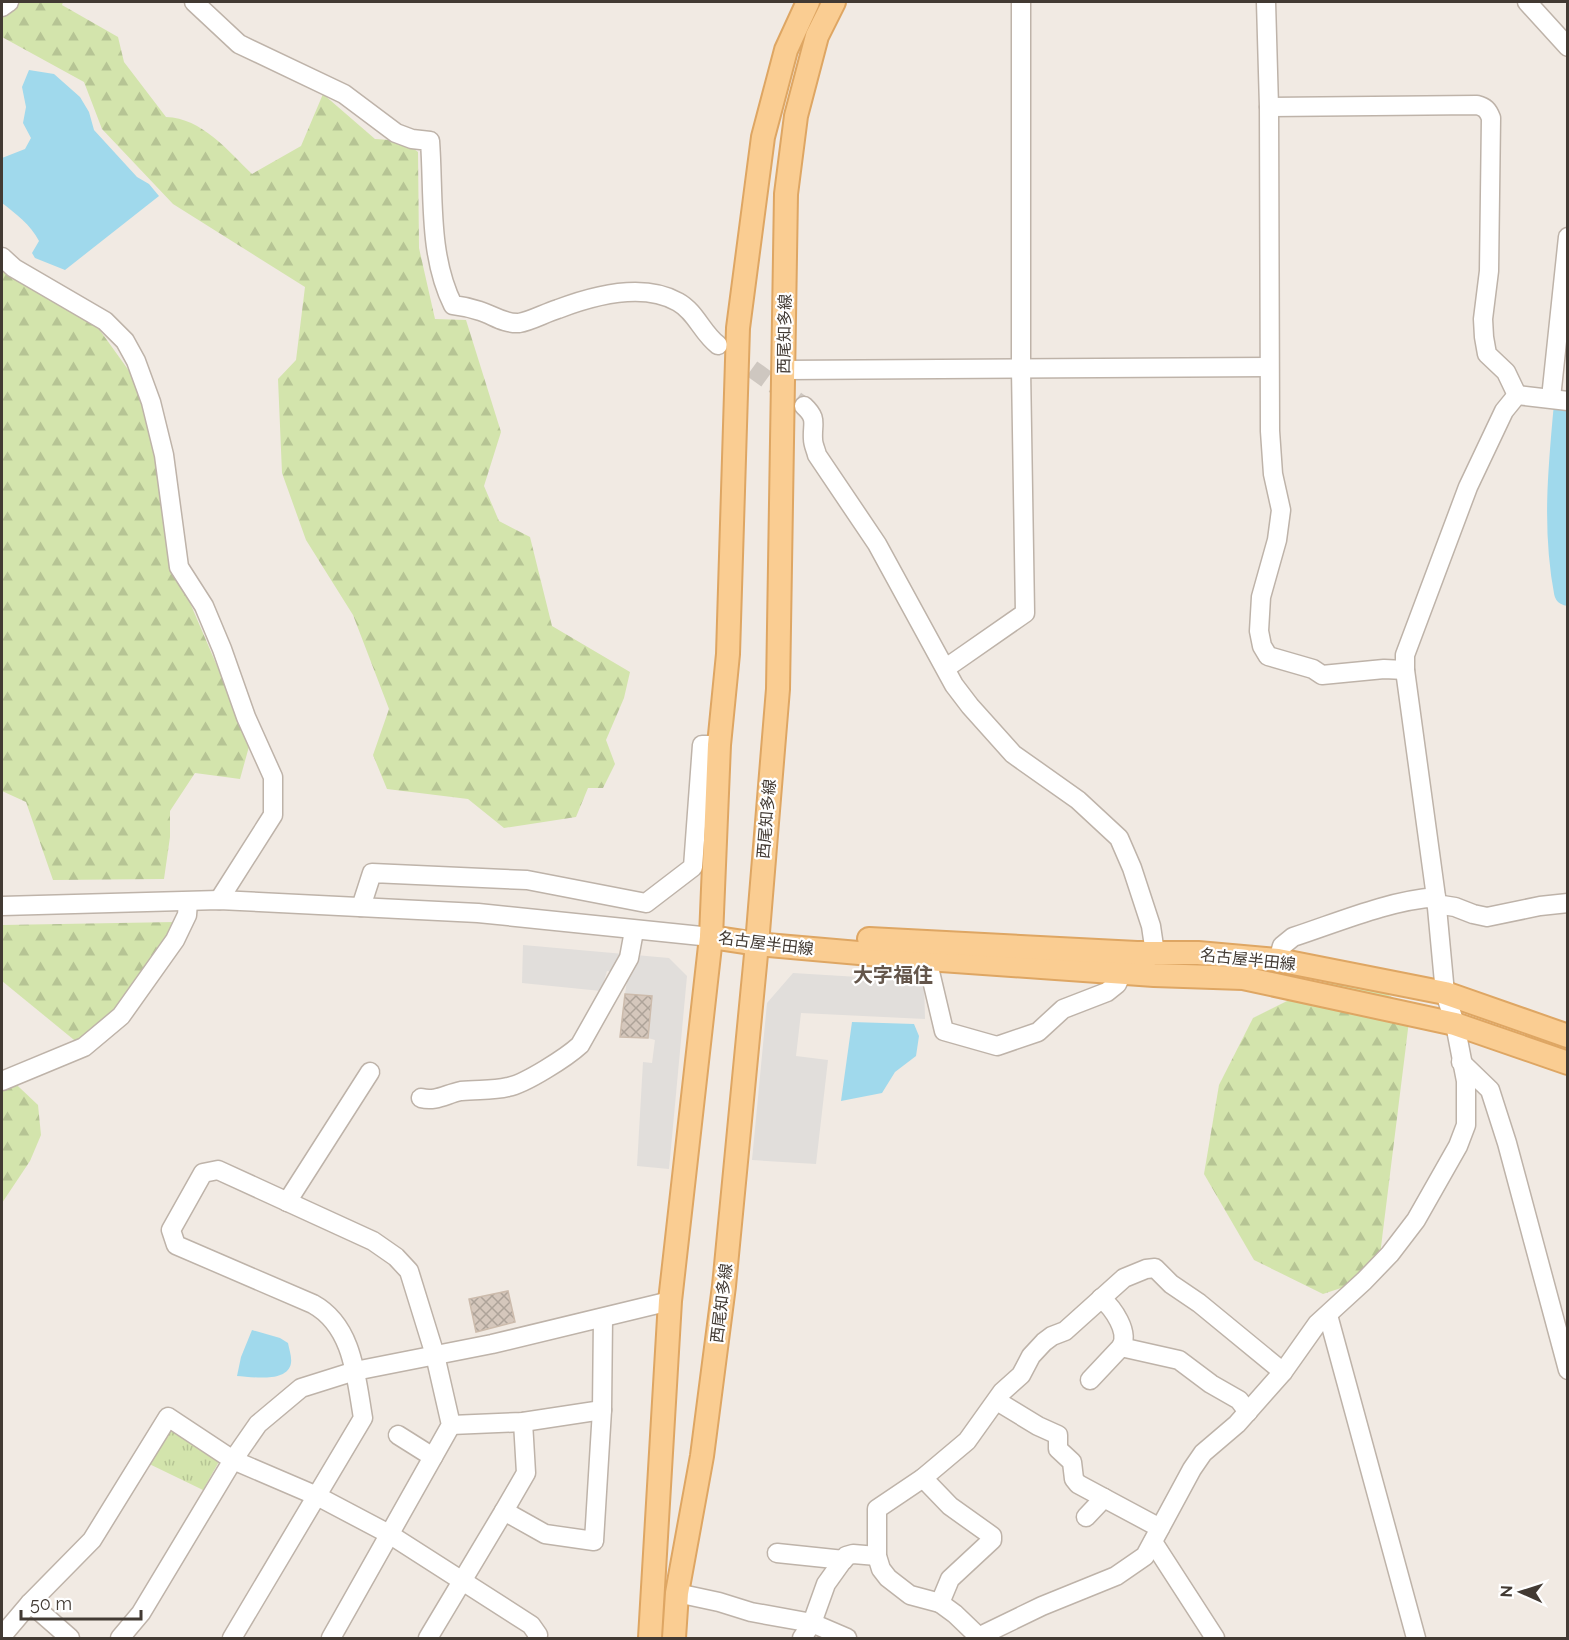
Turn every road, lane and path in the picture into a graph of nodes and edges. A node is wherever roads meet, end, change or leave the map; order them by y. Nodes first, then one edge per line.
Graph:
1 (9, 2) edge
2 (194, 2) edge
3 (808, 2) edge
4 (834, 2) edge
5 (1021, 2) edge
6 (1266, 2) edge
7 (1527, 2) edge
8 (2, 7) edge
9 (1568, 47) edge
10 (1269, 107) junction
11 (1568, 237) edge
12 (2, 257) edge
13 (718, 345) tunnel mouth
14 (1269, 367) junction
15 (1021, 369) junction
16 (784, 370) junction
17 (1517, 395) junction
18 (1558, 400) edge
19 (804, 406) tunnel mouth
20 (946, 668) junction
21 (1405, 670) junction
22 (719, 745) junction
23 (219, 900) junction
24 (1436, 901) junction
25 (188, 902) junction
26 (1568, 903) edge
27 (2, 906) edge
28 (361, 907) junction
29 (634, 930) junction
30 (711, 937) junction
31 (758, 937) junction
32 (1155, 952) junction
33 (927, 960) junction
34 (1278, 960) junction
35 (1122, 973) junction
36 (1445, 993) junction
37 (1455, 1024) junction
38 (1568, 1035) edge
39 (1461, 1062) junction
40 (1568, 1064) edge
41 (370, 1072) dead end
42 (2, 1081) edge
43 (421, 1098) dead end
44 (287, 1202) junction
45 (1101, 1298) junction
46 (670, 1301) junction
47 (1328, 1315) junction
48 (603, 1318) junction
49 (1121, 1347) junction
50 (435, 1355) junction
51 (1568, 1370) edge
52 (355, 1371) junction
53 (1283, 1372) junction
54 (1090, 1380) dead end
55 (997, 1401) junction
56 (602, 1410) junction
57 (1248, 1412) junction
58 (523, 1422) junction
59 (451, 1425) junction
60 (398, 1435) dead end
61 (433, 1457) junction
62 (233, 1460) junction
63 (923, 1478) junction
64 (317, 1496) junction
65 (1104, 1498) junction
66 (504, 1511) junction
67 (1086, 1517) dead end
68 (389, 1534) junction
69 (1157, 1535) junction
70 (777, 1553) dead end
71 (877, 1556) junction
72 (844, 1560) junction
73 (462, 1582) junction
74 (677, 1593) junction
75 (30, 1603) junction
76 (940, 1603) junction
77 (807, 1631) edge
78 (2, 1636) edge
79 (541, 1637) edge
80 (70, 1638) edge
81 (120, 1638) edge
82 (232, 1638) edge
83 (331, 1638) edge
84 (428, 1638) edge
85 (650, 1638) edge
86 (674, 1638) edge
87 (847, 1638) edge
88 (977, 1638) edge
89 (1215, 1638) edge
90 (1416, 1638) edge

1 - 8 street
2 - 13 street
3 - 22 main road
4 - 16 main road, 西尾知多線
5 - 15 street
6 - 10 street
7 - 9 street
10 - 14 street
10 - 17 street
11 - 18 street
12 - 23 street
14 - 15 street
14 - 21 street
15 - 16 street
15 - 20 street
16 - 31 main road, 西尾知多線
17 - 18 street
17 - 21 street
19 - 20 street
20 - 32 street
21 - 24 street
22 - 28 street
22 - 30 main road
23 - 25 street
23 - 28 street
24 - 26 street
24 - 34 street
24 - 36 street
25 - 27 street
25 - 42 street
28 - 29 street
29 - 30 street
29 - 43 street
30 - 31 main road, 名古屋半田線
30 - 46 main road
31 - 32 main road, 名古屋半田線
31 - 33 main road, 名古屋半田線
31 - 74 main road, 西尾知多線
32 - 34 main road, 名古屋半田線
33 - 35 main road, 名古屋半田線
33 - 35 street
34 - 36 main road, 名古屋半田線
35 - 37 main road, 名古屋半田線
36 - 37 street
36 - 38 main road, 名古屋半田線
37 - 39 street
37 - 40 main road, 名古屋半田線
39 - 47 street
39 - 51 street
41 - 44 street
44 - 50 street
44 - 52 street
45 - 49 street
45 - 53 street
45 - 55 street
46 - 48 street
46 - 85 main road
47 - 53 street
47 - 90 street
48 - 50 street
48 - 56 street
49 - 54 street
49 - 57 street
50 - 52 street
50 - 59 street
52 - 62 street
52 - 64 street
53 - 57 street
55 - 63 street
55 - 65 street
56 - 58 street
56 - 66 street
57 - 69 street
58 - 59 street
58 - 66 street
59 - 61 street
60 - 61 street
61 - 68 street
62 - 64 street
62 - 75 street
62 - 81 street
63 - 71 street
63 - 76 street
64 - 68 street
64 - 82 street
65 - 67 street
65 - 69 street
66 - 73 street
68 - 73 street
68 - 83 street
69 - 88 street
69 - 89 street
70 - 72 street
71 - 72 street
71 - 76 street
72 - 77 street
73 - 79 street
73 - 84 street
74 - 77 street
74 - 86 main road, 西尾知多線
75 - 78 street
75 - 80 street
76 - 88 street
77 - 87 street

